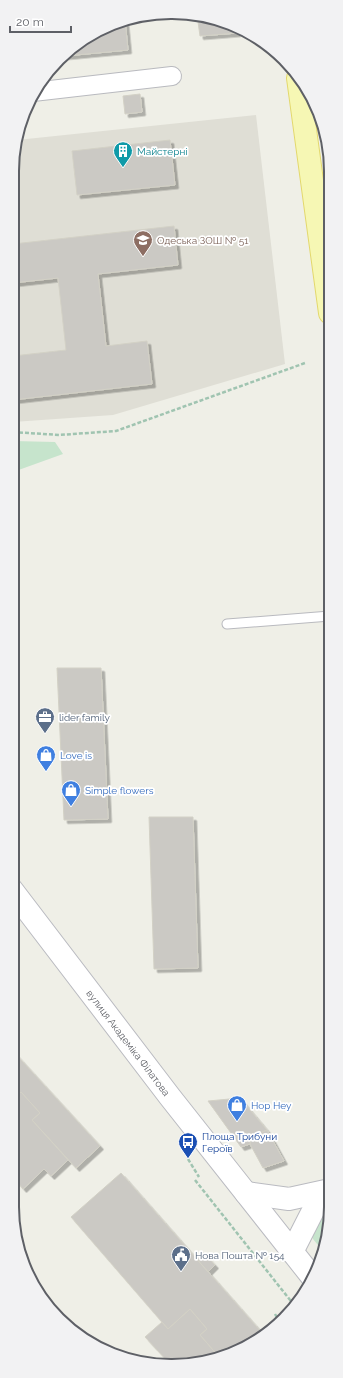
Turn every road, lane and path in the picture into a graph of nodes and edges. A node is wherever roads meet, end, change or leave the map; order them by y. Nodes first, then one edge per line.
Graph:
1 (172, 76) dead end
2 (299, 89) edge
3 (42, 91) edge
4 (324, 269) edge
5 (305, 362) dead end
6 (19, 432) edge
7 (324, 616) edge
8 (227, 624) dead end
9 (19, 899) edge
10 (188, 1160) dead end
11 (199, 1177) dead end
12 (195, 1180) dead end
13 (324, 1192) edge
14 (246, 1193) junction
15 (324, 1196) edge
16 (292, 1252) junction
17 (309, 1273) edge
18 (291, 1300) edge

1 - 3 street
2 - 4 main road
5 - 6 path
7 - 8 lane
9 - 14 main road, вулиця Академіка Філатова
10 - 11 path
12 - 18 path
13 - 14 main road
14 - 16 main road, вулиця Академіка Філатова
15 - 16 main road
16 - 17 main road, вулиця Академіка Філатова

